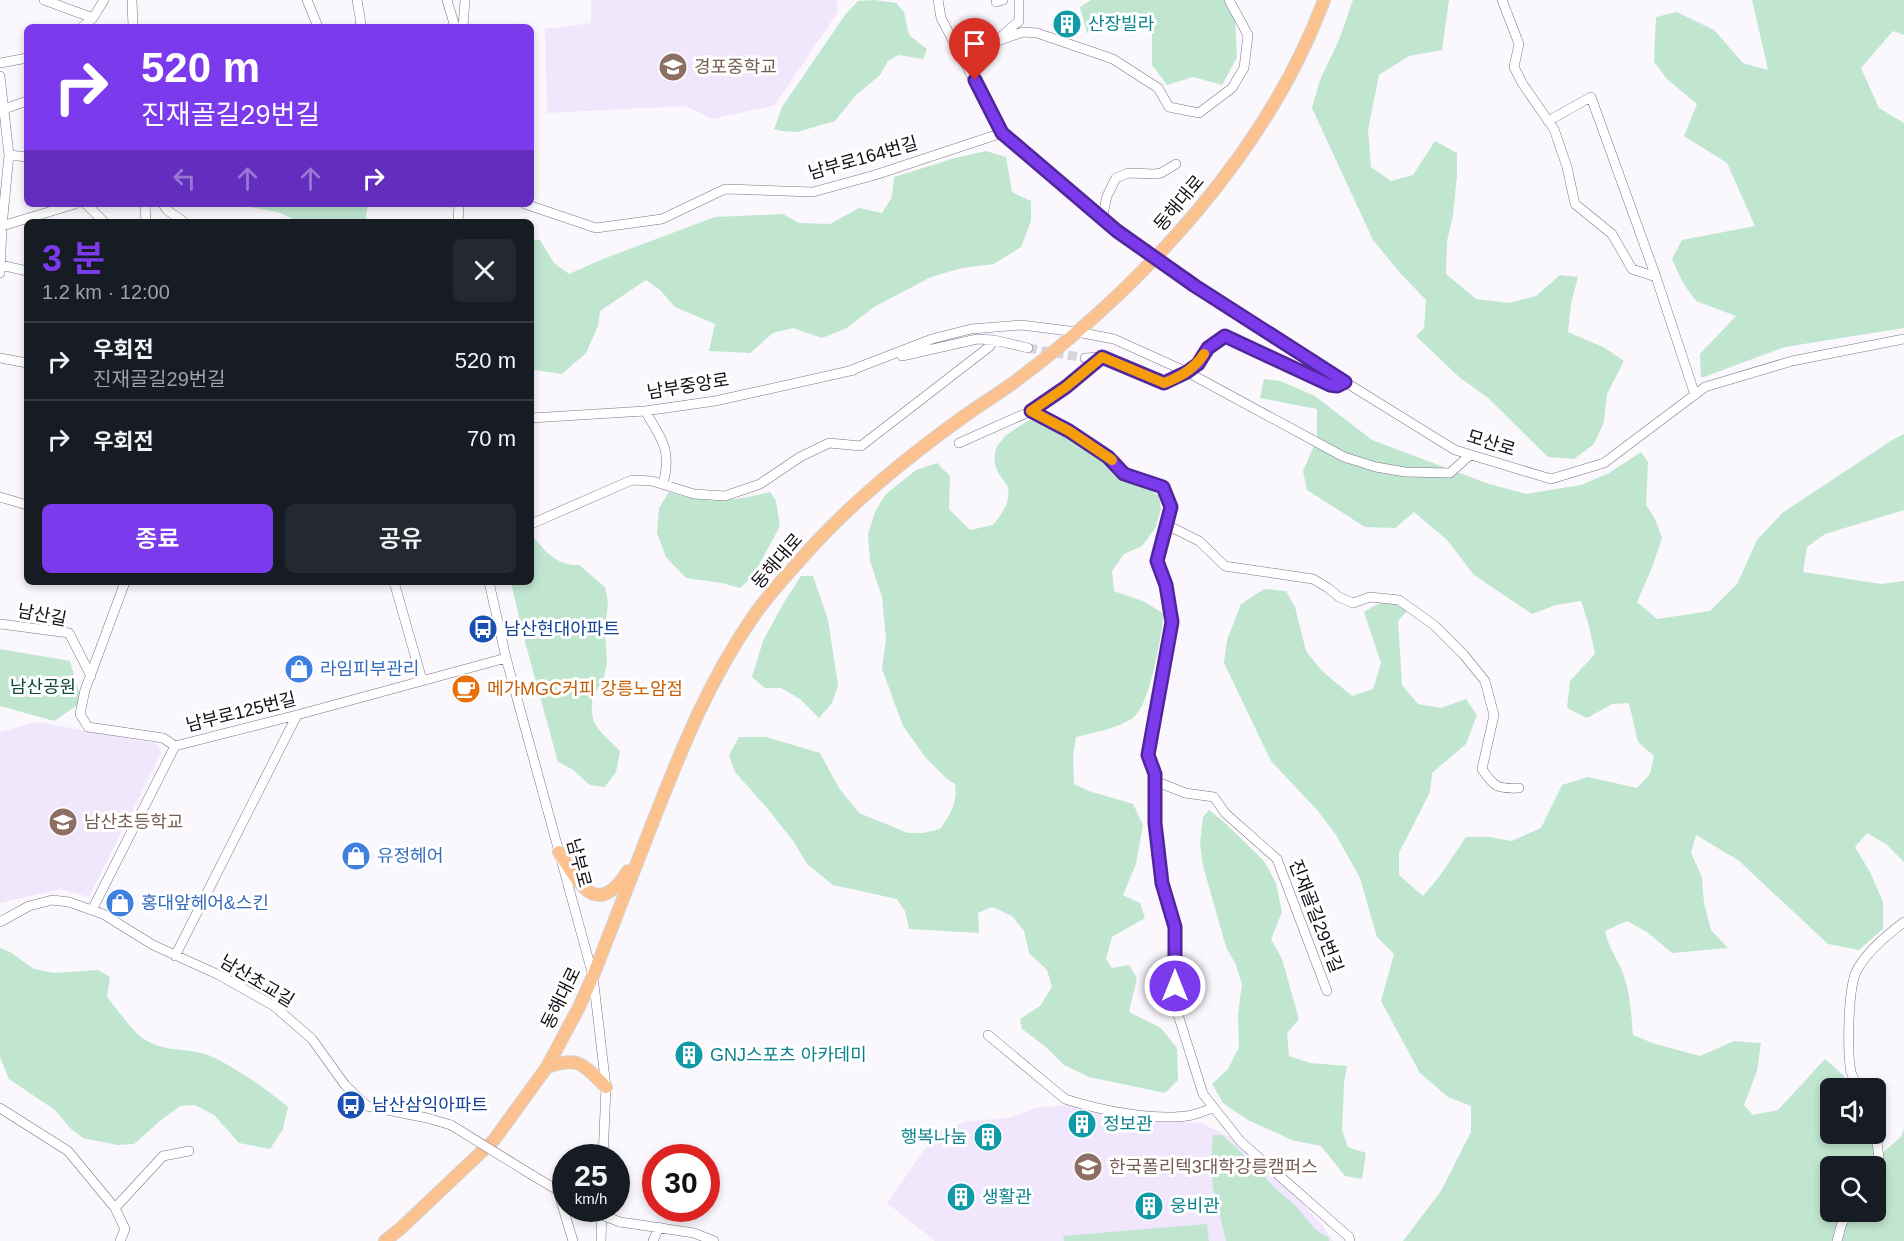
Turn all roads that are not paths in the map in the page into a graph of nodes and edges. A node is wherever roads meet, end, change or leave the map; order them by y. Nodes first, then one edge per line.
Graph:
1 (44, 0) edge
2 (104, 0) edge
3 (132, 0) edge
4 (307, 0) edge
5 (357, 0) edge
6 (447, 0) edge
7 (471, 0) edge
8 (938, 0) edge
9 (1019, 0) edge
10 (1229, 0) edge
11 (1324, 0) edge
12 (1502, 0) edge
13 (465, 5) edge
14 (93, 18) junction
15 (86, 24) edge
16 (133, 24) edge
17 (317, 24) edge
18 (360, 24) edge
19 (454, 24) edge
20 (464, 24) edge
21 (995, 42) junction
22 (956, 46) junction
23 (24, 59) edge
24 (0, 63) edge
25 (0, 76) edge
26 (24, 102) edge
27 (4, 109) junction
28 (1548, 121) junction
29 (1002, 133) junction
30 (4, 142) edge
31 (9, 155) junction
32 (24, 157) edge
33 (1176, 164) dead end
34 (3, 179) edge
35 (65, 207) edge
36 (89, 207) edge
37 (164, 207) edge
38 (534, 207) edge
39 (24, 219) edge
40 (25, 219) edge
41 (101, 219) edge
42 (180, 219) edge
43 (1102, 219) junction
44 (2, 226) junction
45 (0, 268) edge
46 (24, 271) edge
47 (1656, 278) junction
48 (1077, 332) junction
49 (1904, 339) edge
50 (994, 340) junction
51 (1029, 348) tunnel mouth
52 (1102, 357) junction
53 (0, 358) edge
54 (1084, 358) tunnel mouth
55 (24, 362) edge
56 (849, 371) junction
57 (1187, 372) junction
58 (1345, 382) junction
59 (1695, 395) junction
60 (645, 411) junction
61 (1031, 411) junction
62 (534, 418) edge
63 (959, 443) dead end
64 (1470, 454) junction
65 (663, 484) junction
66 (0, 497) edge
67 (24, 504) edge
68 (534, 523) edge
69 (1167, 525) junction
70 (124, 585) edge
71 (395, 585) edge
72 (490, 585) edge
73 (0, 624) edge
74 (506, 657) junction
75 (91, 676) junction
76 (422, 681) junction
77 (297, 715) junction
78 (175, 746) junction
79 (1155, 781) junction
80 (1519, 788) dead end
81 (643, 847) junction
82 (559, 852) junction
83 (92, 910) junction
84 (0, 922) edge
85 (1904, 922) edge
86 (176, 956) junction
87 (593, 976) junction
88 (1327, 991) dead end
89 (988, 1035) dead end
90 (547, 1067) junction
91 (1854, 1078) edge
92 (606, 1087) junction
93 (0, 1108) edge
94 (1214, 1108) junction
95 (604, 1144) edge
96 (189, 1151) dead end
97 (552, 1187) edge
98 (115, 1208) junction
99 (569, 1222) edge
100 (602, 1222) edge
101 (620, 1222) edge
102 (1843, 1222) edge
103 (659, 1227) junction
104 (120, 1241) edge
105 (385, 1241) edge
106 (573, 1241) edge
107 (601, 1241) edge
108 (653, 1241) edge
109 (714, 1241) edge
110 (1350, 1241) edge
111 (1837, 1241) edge

1 - 14 street
2 - 14 street
3 - 16 street
4 - 17 street
5 - 18 street
6 - 19 street
7 - 13 street
8 - 22 street, 모산로
9 - 21 street
10 - 21 street
11 - 48 main road, 동해대로
12 - 28 street
13 - 20 street
14 - 15 street
21 - 22 street
22 - 29 street, 모산로
23 - 24 street
25 - 27 street
26 - 27 street
27 - 30 street
28 - 47 street
28 - 47 street
29 - 38 street, 남부로164번길
29 - 43 street, 모산로
30 - 31 street
31 - 32 street
31 - 34 street
33 - 43 street
34 - 44 street
35 - 40 street
36 - 41 street
37 - 42 street
39 - 44 street
43 - 58 street, 모산로, bridge
44 - 45 street
45 - 46 street
47 - 59 street
48 - 56 street, 남부중앙로
48 - 57 street, 남부중앙로
48 - 81 main road, 동해대로
49 - 59 street, 모산로
50 - 51 street, 남부중앙로
50 - 56 street, 남부중앙로
50 - 65 street
52 - 54 street
52 - 57 street
52 - 61 street
53 - 55 street
56 - 60 street, 남부중앙로
57 - 58 street
57 - 64 street, 남부중앙로
58 - 64 street, 모산로
59 - 64 street, 모산로
60 - 62 street, 남부중앙로
60 - 65 street
61 - 63 street
61 - 69 street
65 - 68 street
66 - 67 street
69 - 79 street
69 - 80 street
70 - 75 street
71 - 76 street
72 - 74 street, 남부로
73 - 75 street, 남산길
74 - 76 street, 남부로125번길
74 - 82 street, 남부로
75 - 78 street
76 - 77 street, 남부로125번길
77 - 78 street, 남부로125번길
77 - 86 street
78 - 83 street, 남부로125번길
79 - 88 street, 진재골길29번길
79 - 94 street
81 - 82 main road
81 - 87 main road, 동해대로
82 - 87 street, 남부로
83 - 84 street, 남산초교길
83 - 86 street, 남산초교길
85 - 91 street
86 - 97 street, 남산초교길, bridge
87 - 90 main road, 동해대로
87 - 92 street, 남부로
89 - 94 street
90 - 92 main road
90 - 105 main road, 동해대로
92 - 95 street, 남부로
93 - 98 street
94 - 110 street
96 - 98 street
98 - 104 street
99 - 106 street
100 - 107 street
101 - 103 street, bridge
102 - 111 street
103 - 108 street
103 - 109 street

